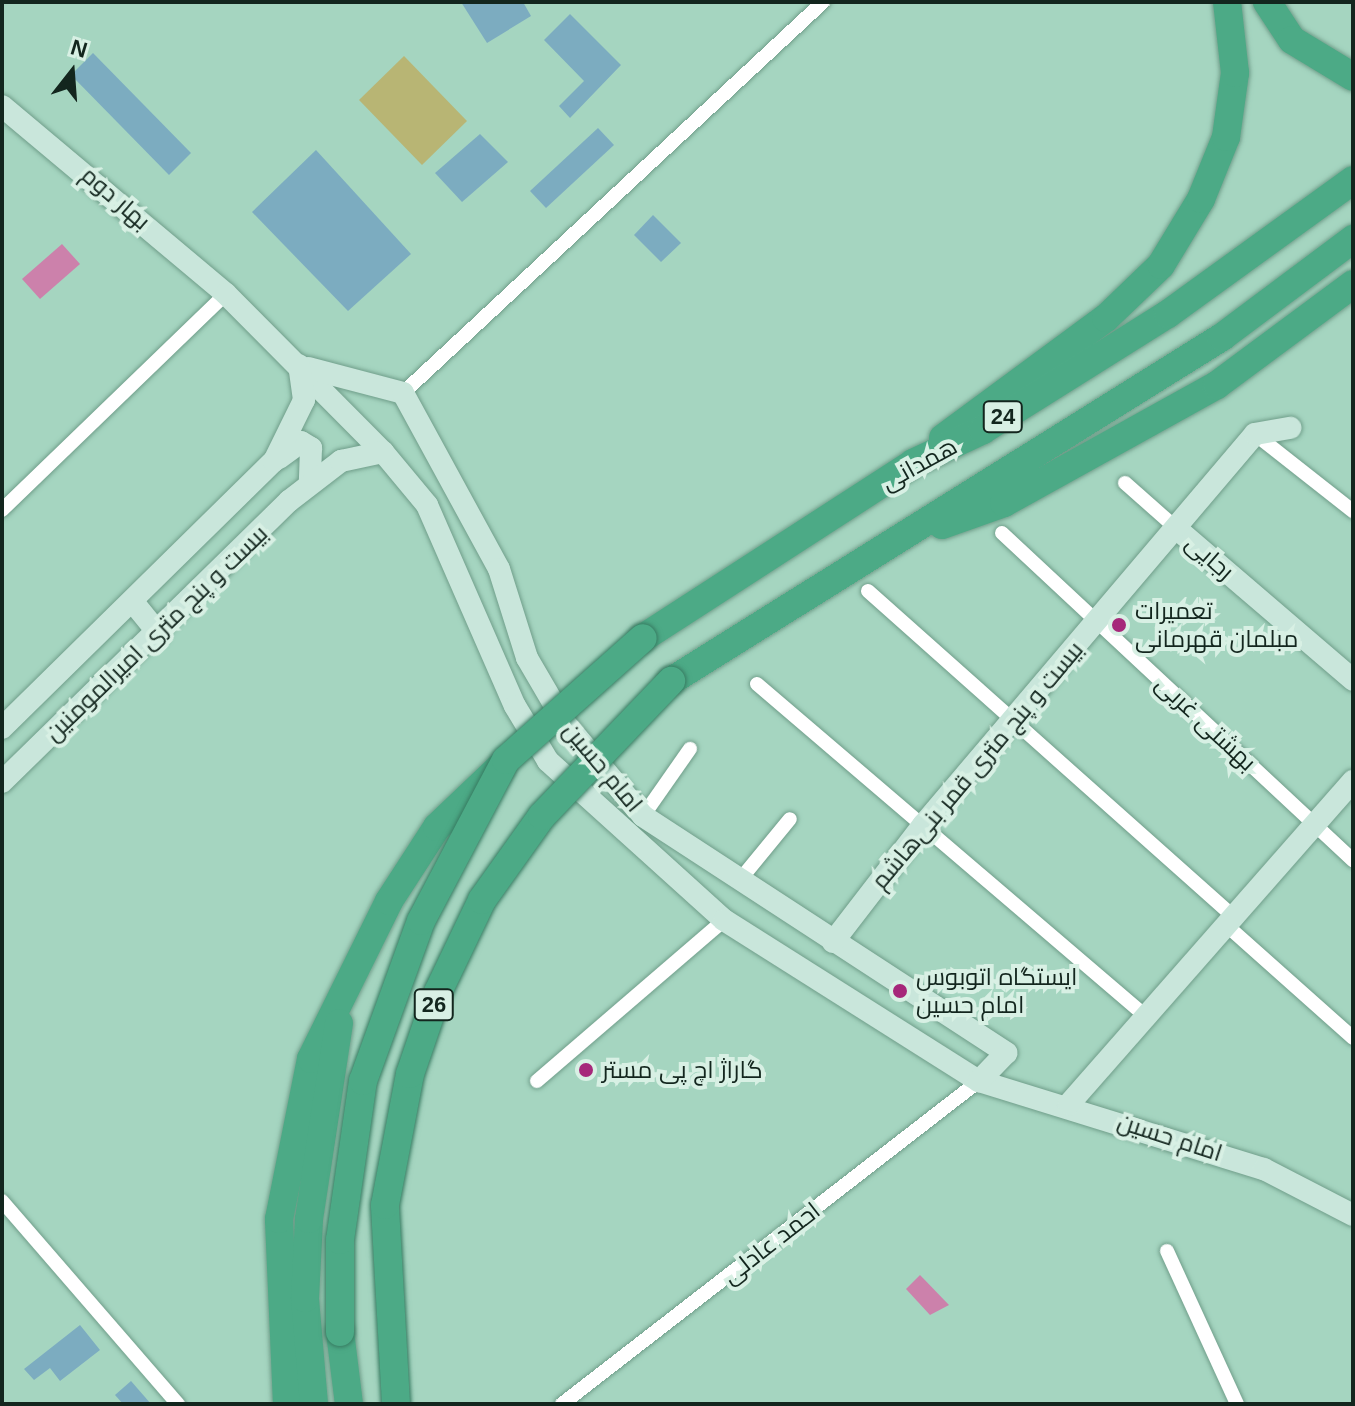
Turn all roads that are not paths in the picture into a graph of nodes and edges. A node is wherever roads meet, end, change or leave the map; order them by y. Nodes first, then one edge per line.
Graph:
1 (823, 2) edge
2 (1227, 2) edge
3 (1267, 2) edge
4 (1353, 77) edge
5 (2, 106) edge
6 (1353, 180) edge
7 (1353, 239) edge
8 (1353, 284) edge
9 (226, 294) junction
10 (299, 365) junction
11 (403, 393) junction
12 (1290, 428) dead end
13 (1255, 434) junction
14 (383, 452) junction
15 (274, 461) junction
16 (913, 463) junction
17 (310, 483) junction
18 (1125, 483) dead end
19 (2, 510) edge
20 (1353, 511) edge
21 (1177, 529) junction
22 (1002, 533) dead end
23 (896, 540) junction
24 (868, 591) dead end
25 (133, 602) junction
26 (1097, 621) junction
27 (159, 634) junction
28 (643, 638) joint
29 (1353, 680) edge
30 (671, 681) joint
31 (757, 684) dead end
32 (1010, 722) junction
33 (2, 728) edge
34 (690, 749) dead end
35 (506, 760) junction
36 (1353, 781) edge
37 (2, 782) edge
38 (643, 816) junction
39 (790, 819) dead end
40 (1314, 824) junction
41 (923, 825) junction
42 (1353, 860) edge
43 (739, 881) junction
44 (1228, 919) junction
45 (724, 920) junction
46 (833, 942) junction
47 (350, 976) junction
48 (1142, 1013) junction
49 (1353, 1038) edge
50 (537, 1081) dead end
51 (979, 1081) junction
52 (1069, 1104) junction
53 (2, 1201) edge
54 (1353, 1215) edge
55 (1167, 1251) dead end
56 (178, 1404) edge
57 (287, 1404) edge
58 (314, 1404) edge
59 (349, 1404) edge
60 (396, 1404) edge
61 (562, 1404) edge
62 (1237, 1404) edge

1 - 11 street
2 - 16 highway
3 - 4 highway
5 - 9 main road, بهار دوم
6 - 16 highway, همدانی / 24
7 - 23 highway, همدانی / 24
8 - 23 highway
9 - 10 main road, امام حسین
9 - 19 street
10 - 11 main road, امام حسین
10 - 14 main road, امام حسین
10 - 15 main road
11 - 38 main road, امام حسین
12 - 13 main road
13 - 20 street
13 - 21 main road, بیست و پنج متری قمر بنی‌هاشم
14 - 17 main road, بیست و پنج متری امیرالمومنین
14 - 45 main road, امام حسین
15 - 17 main road
15 - 25 main road, بیست و پنج متری امیرالمومنین
16 - 28 highway, همدانی / 24
17 - 27 main road, بیست و پنج متری امیرالمومنین
18 - 21 street
21 - 26 main road, بیست و پنج متری قمر بنی‌هاشم
21 - 29 main road, رجایی
22 - 26 street, بهشتی غربی
23 - 30 highway, همدانی / 24
24 - 32 street
25 - 27 main road
25 - 33 main road, بیست و پنج متری امیرالمومنین
26 - 32 main road, بیست و پنج متری قمر بنی‌هاشم
26 - 40 street, بهشتی غربی
27 - 37 main road, بیست و پنج متری امیرالمومنین
28 - 35 highway, 26, bridge
30 - 60 highway, 26, bridge
31 - 41 street
32 - 41 main road, بیست و پنج متری قمر بنی‌هاشم
32 - 44 street
34 - 38 street
35 - 47 highway
35 - 59 highway, 26, bridge
36 - 40 main road
38 - 43 main road, امام حسین
39 - 43 street
40 - 42 street, بهشتی غربی
40 - 44 main road
41 - 46 main road, بیست و پنج متری قمر بنی‌هاشم
41 - 48 street
43 - 46 main road, امام حسین
44 - 48 main road
44 - 49 street
45 - 50 street
45 - 51 main road, امام حسین
46 - 51 main road, امام حسین
47 - 57 highway
47 - 58 highway
48 - 52 main road
51 - 52 main road, امام حسین
51 - 61 street, احمد عادلی
52 - 54 main road, امام حسین
53 - 56 street
55 - 62 street

